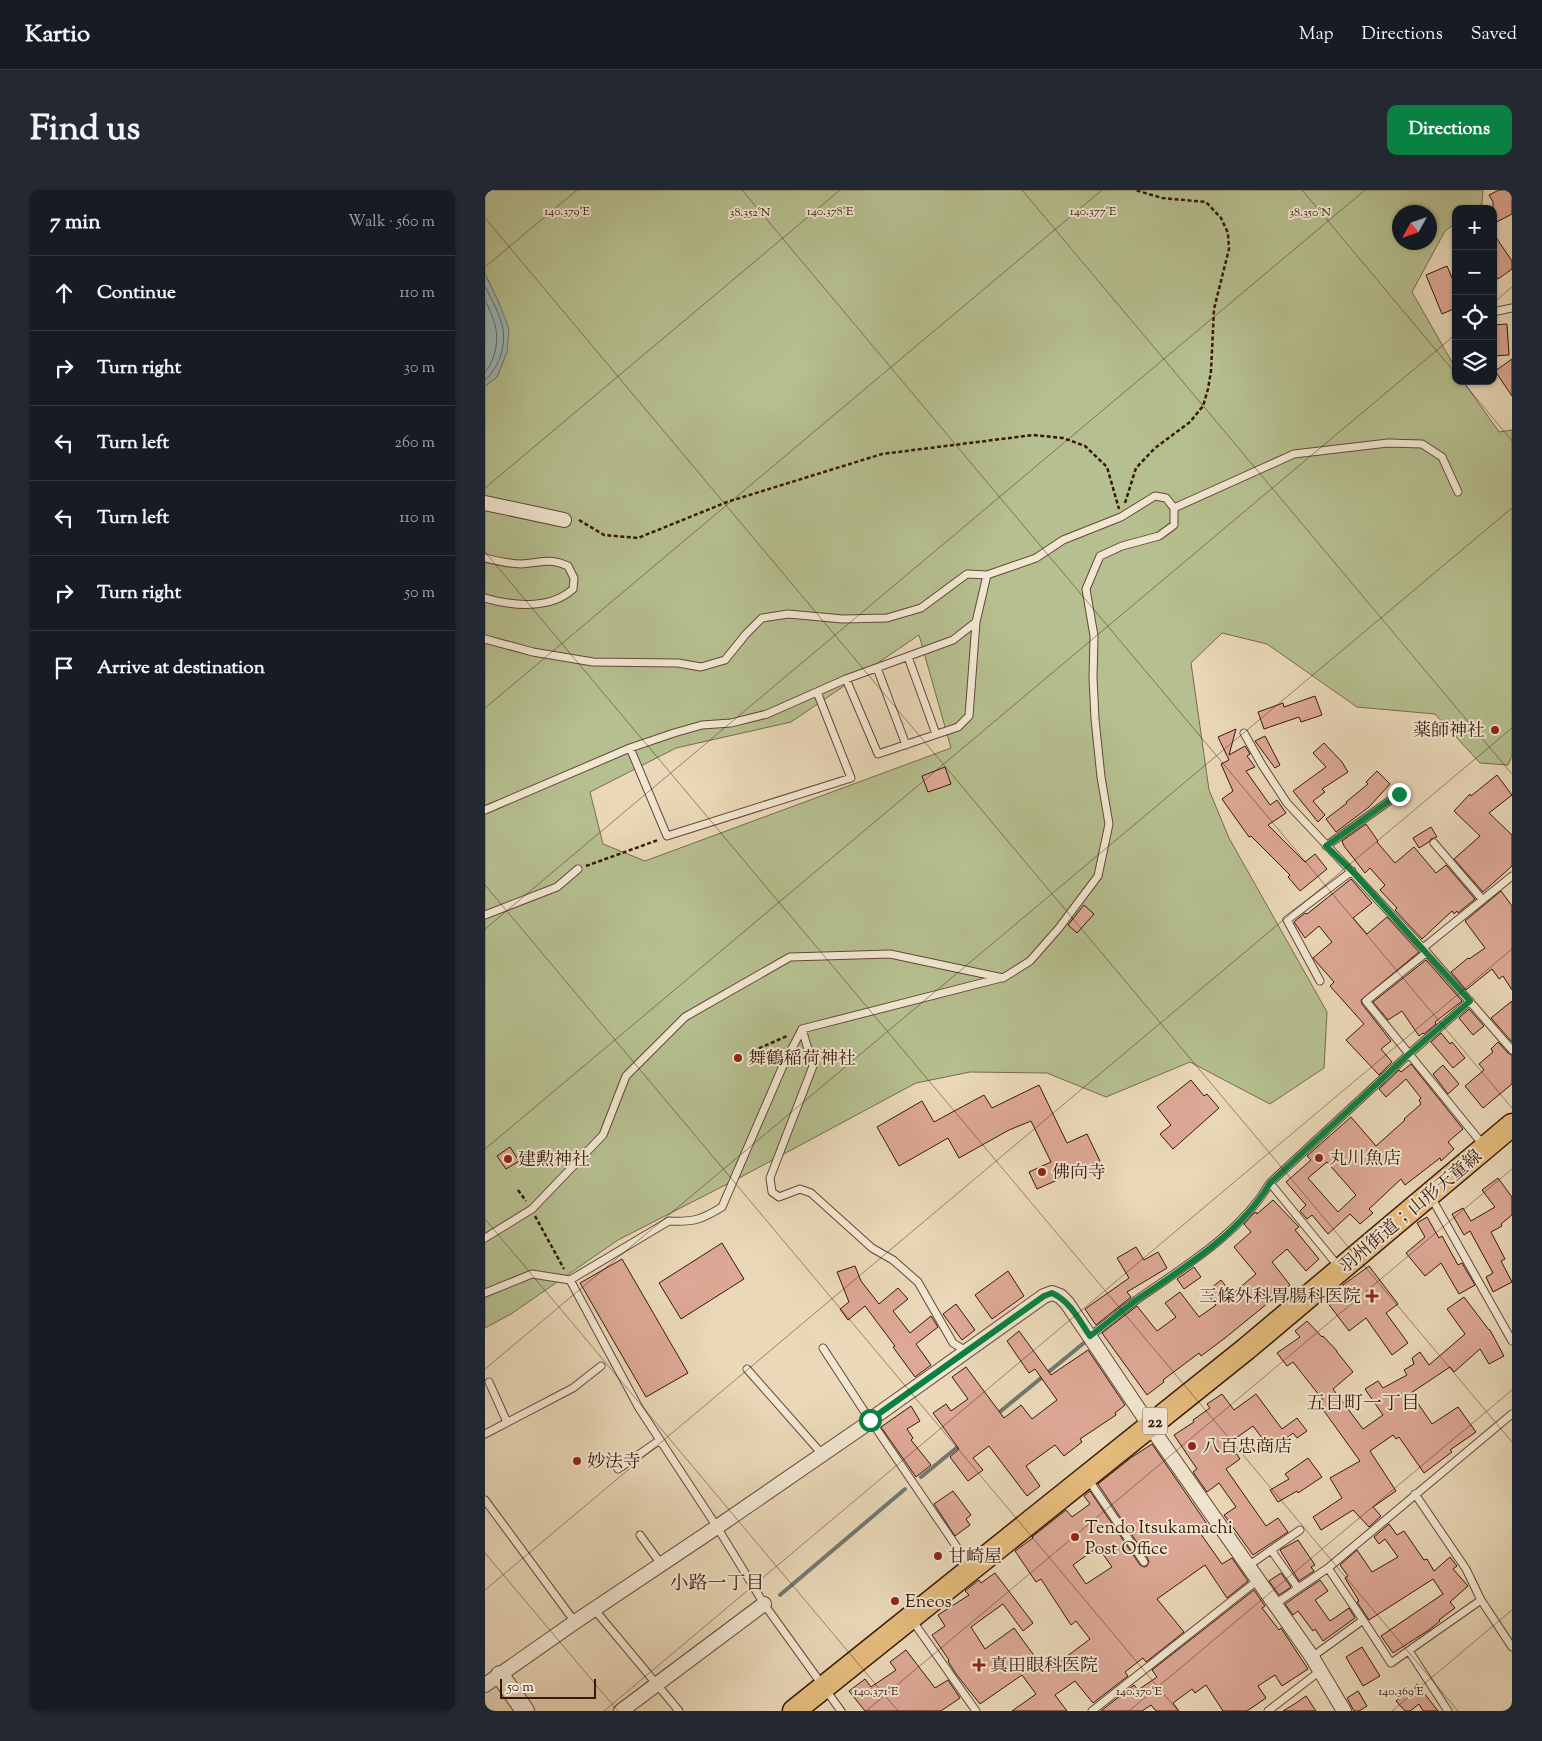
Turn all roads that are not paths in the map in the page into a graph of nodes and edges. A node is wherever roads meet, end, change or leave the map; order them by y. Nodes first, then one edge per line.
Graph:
1 (1512, 308) edge
2 (1497, 311) edge
3 (1458, 492) dead end
4 (485, 502) edge
5 (1174, 508) junction
6 (564, 520) dead end
7 (485, 558) edge
8 (987, 575) junction
9 (485, 598) edge
10 (975, 622) junction
11 (485, 639) edge
12 (908, 656) junction
13 (877, 668) junction
14 (846, 679) junction
15 (817, 692) junction
16 (1244, 733) dead end
17 (936, 734) junction
18 (906, 745) junction
19 (630, 748) junction
20 (1399, 794) dead end
21 (485, 810) edge
22 (1435, 843) dead end
23 (1326, 846) junction
24 (578, 869) road end
25 (1352, 871) junction
26 (1512, 876) edge
27 (1482, 899) junction
28 (485, 915) edge
29 (1425, 950) junction
30 (1003, 978) junction
31 (1320, 981) dead end
32 (1470, 1001) junction
33 (802, 1029) junction
34 (1512, 1050) edge
35 (1409, 1054) junction
36 (1512, 1125) edge
37 (1485, 1147) junction
38 (1270, 1183) junction
39 (1430, 1195) junction
40 (485, 1238) edge
41 (1341, 1270) junction
42 (570, 1280) junction
43 (485, 1293) edge
44 (1090, 1336) junction
45 (1512, 1340) edge
46 (823, 1348) dead end
47 (966, 1351) junction
48 (601, 1366) dead end
49 (747, 1369) dead end
50 (489, 1382) dead end
51 (1512, 1414) edge
52 (871, 1420) junction
53 (507, 1422) junction
54 (1149, 1426) junction
55 (485, 1434) edge
56 (659, 1440) junction
57 (822, 1454) junction
58 (618, 1470) dead end
59 (1086, 1476) junction
60 (1415, 1494) junction
61 (486, 1503) edge
62 (717, 1528) junction
63 (1300, 1530) dead end
64 (640, 1535) dead end
65 (1271, 1550) junction
66 (1144, 1562) dead end
67 (661, 1564) junction
68 (1248, 1566) junction
69 (1328, 1568) junction
70 (971, 1569) junction
71 (1258, 1580) junction
72 (1298, 1588) junction
73 (1481, 1600) junction
74 (764, 1604) junction
75 (1275, 1604) junction
76 (594, 1609) junction
77 (910, 1618) junction
78 (1363, 1620) junction
79 (575, 1622) junction
80 (1512, 1647) edge
81 (1409, 1651) junction
82 (1312, 1657) junction
83 (1321, 1672) junction
84 (500, 1675) junction
85 (657, 1684) junction
86 (485, 1686) edge
87 (823, 1687) junction
88 (525, 1711) edge
89 (621, 1711) edge
90 (679, 1711) edge
91 (793, 1711) edge
92 (841, 1711) edge
93 (976, 1711) edge
94 (1092, 1711) edge
95 (1268, 1711) edge
96 (1344, 1711) edge
97 (1448, 1711) edge

1 - 2 lane
3 - 5 lane
4 - 6 street
5 - 8 lane
5 - 30 lane
7 - 9 lane
8 - 10 lane
8 - 11 lane
10 - 12 lane
10 - 17 lane
12 - 13 lane
12 - 17 lane
13 - 14 lane
13 - 18 lane
14 - 15 lane
14 - 18 lane
15 - 19 lane
15 - 19 lane
16 - 23 lane
17 - 18 lane
19 - 21 lane
20 - 23 lane
22 - 27 lane
23 - 25 lane
24 - 28 lane
25 - 29 lane
25 - 31 lane
26 - 27 lane
27 - 29 lane
29 - 32 lane
29 - 35 lane
30 - 33 lane
30 - 40 lane
32 - 34 lane
32 - 35 lane
33 - 42 lane
33 - 47 lane
35 - 37 lane
35 - 38 lane
36 - 37 main road, 羽州街道；山形天童線 / 22
37 - 39 main road, 羽州街道；山形天童線 / 22
38 - 41 lane
38 - 44 lane
39 - 41 main road, 羽州街道；山形天童線 / 22
39 - 45 lane
41 - 54 main road, 羽州街道；山形天童線 / 22
42 - 43 lane
42 - 56 lane
44 - 47 street
44 - 54 street
46 - 52 lane
47 - 52 street
48 - 53 lane
49 - 57 lane
50 - 53 lane
51 - 60 lane
52 - 57 street
52 - 70 lane
53 - 55 lane
54 - 59 main road, 羽州街道；山形天童線 / 22
54 - 68 street
56 - 58 lane
56 - 62 lane
57 - 62 street
59 - 66 lane
59 - 70 main road, 羽州街道；山形天童線 / 22
60 - 69 lane
60 - 73 lane
61 - 79 lane
62 - 67 street
62 - 74 lane
63 - 65 lane
64 - 67 lane
65 - 68 lane
65 - 72 lane
67 - 76 street
68 - 71 street
69 - 72 lane
69 - 78 lane
70 - 77 main road, 羽州街道；山形天童線 / 22
71 - 75 street
71 - 94 lane
72 - 75 lane
73 - 80 lane
73 - 81 lane
74 - 85 street
74 - 87 lane
75 - 82 street
76 - 79 street
76 - 85 lane
77 - 87 main road, 羽州街道；山形天童線 / 22
77 - 93 lane
78 - 81 lane
78 - 82 lane
79 - 84 street
81 - 97 lane
82 - 83 street
83 - 95 lane
83 - 96 street
84 - 86 street
84 - 88 street
85 - 89 street
85 - 90 lane
87 - 91 main road, 羽州街道；山形天童線 / 22
87 - 92 lane

